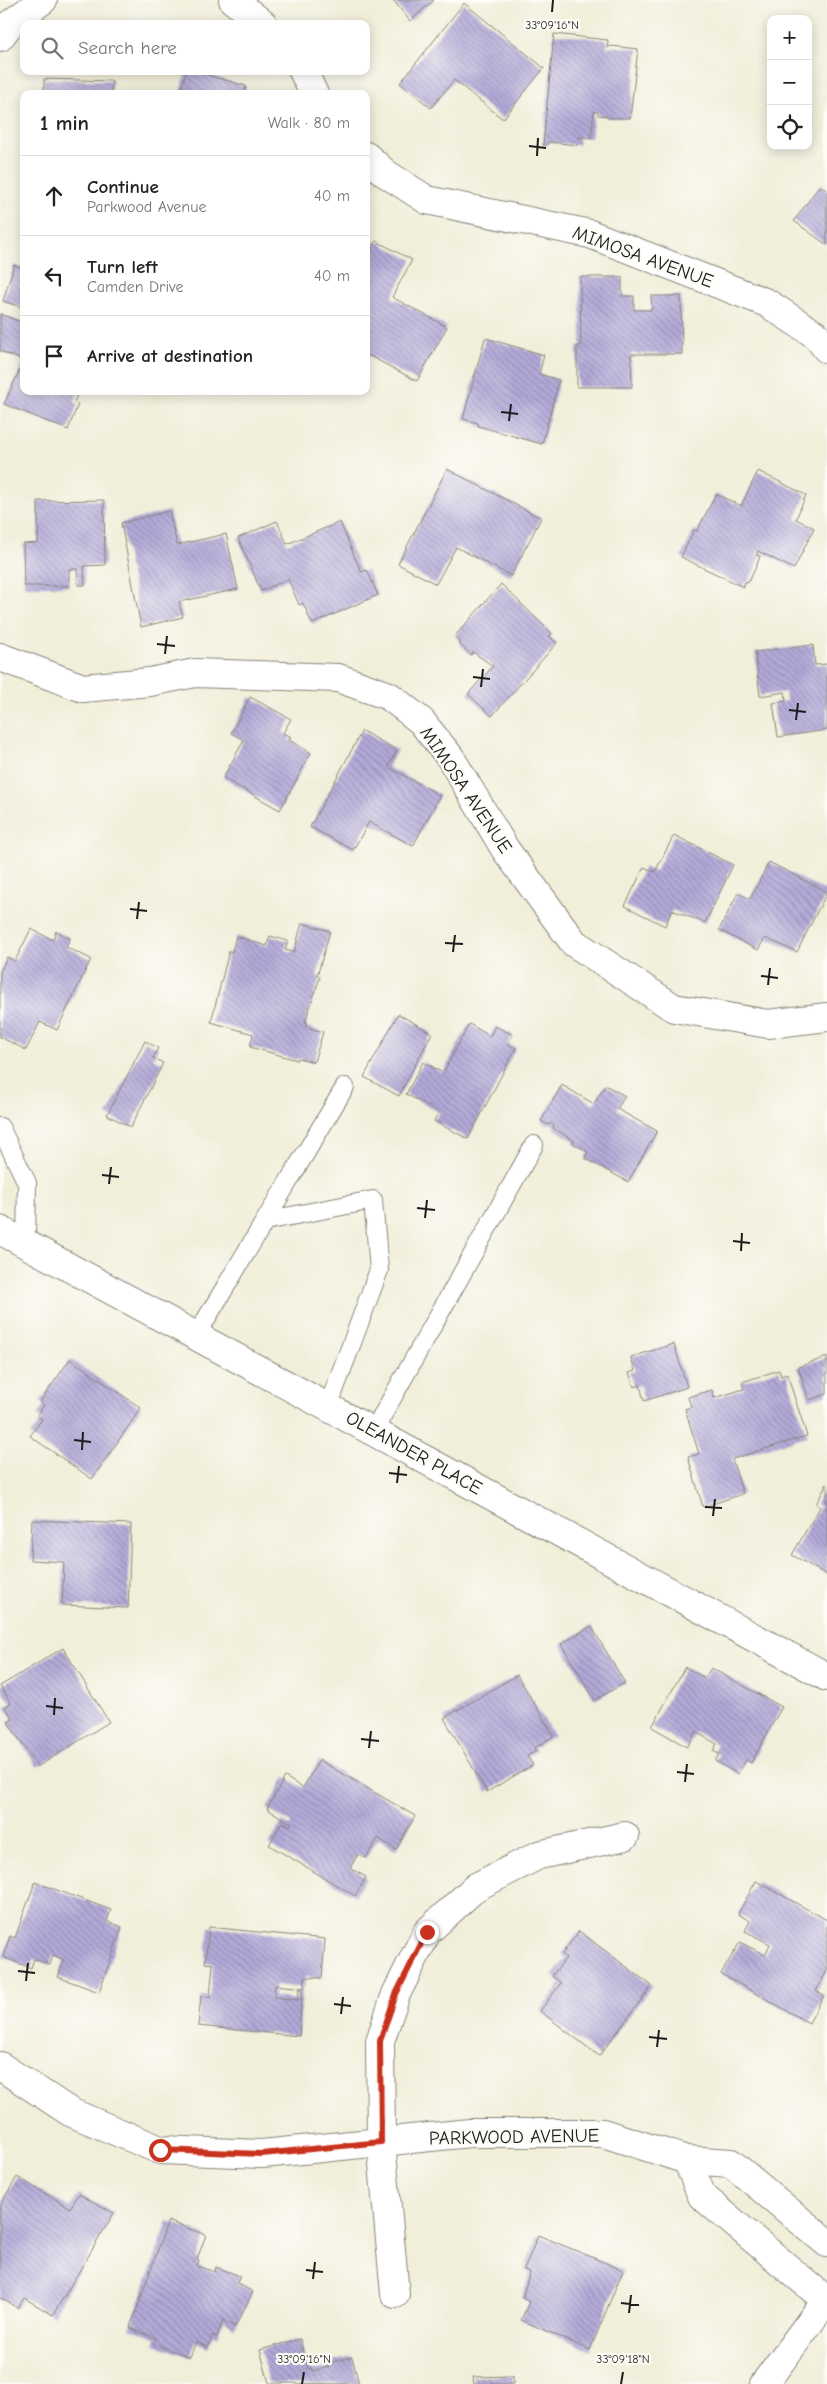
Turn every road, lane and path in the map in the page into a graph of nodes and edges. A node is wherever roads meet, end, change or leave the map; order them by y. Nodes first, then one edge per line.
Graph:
1 (43, 0) edge
2 (234, 0) edge
3 (258, 20) edge
4 (0, 37) edge
5 (305, 75) edge
6 (312, 90) edge
7 (370, 160) edge
8 (827, 349) edge
9 (0, 658) edge
10 (827, 1017) edge
11 (346, 1087) dead end
12 (0, 1127) edge
13 (534, 1145) dead end
14 (265, 1221) junction
15 (0, 1230) edge
16 (26, 1244) junction
17 (196, 1336) junction
18 (328, 1407) junction
19 (373, 1432) junction
20 (827, 1677) edge
21 (625, 1836) dead end
22 (0, 2066) edge
23 (381, 2142) junction
24 (687, 2160) junction
25 (827, 2243) edge
26 (396, 2294) dead end
27 (827, 2300) edge
28 (764, 2384) edge

1 - 4 street
2 - 3 street
5 - 6 street
7 - 8 street, MIMOSA AVENUE
9 - 10 street, MIMOSA AVENUE
11 - 14 lane
12 - 16 lane
13 - 19 lane
14 - 17 lane
14 - 18 lane
15 - 16 street, OLEANDER PLACE
16 - 17 street, OLEANDER PLACE
17 - 18 street, OLEANDER PLACE
18 - 19 street, OLEANDER PLACE
19 - 20 street, OLEANDER PLACE
21 - 23 street
22 - 23 street, PARKWOOD AVENUE
23 - 24 street, PARKWOOD AVENUE
23 - 26 street
24 - 25 street, PARKWOOD AVENUE
24 - 27 street
27 - 28 street

